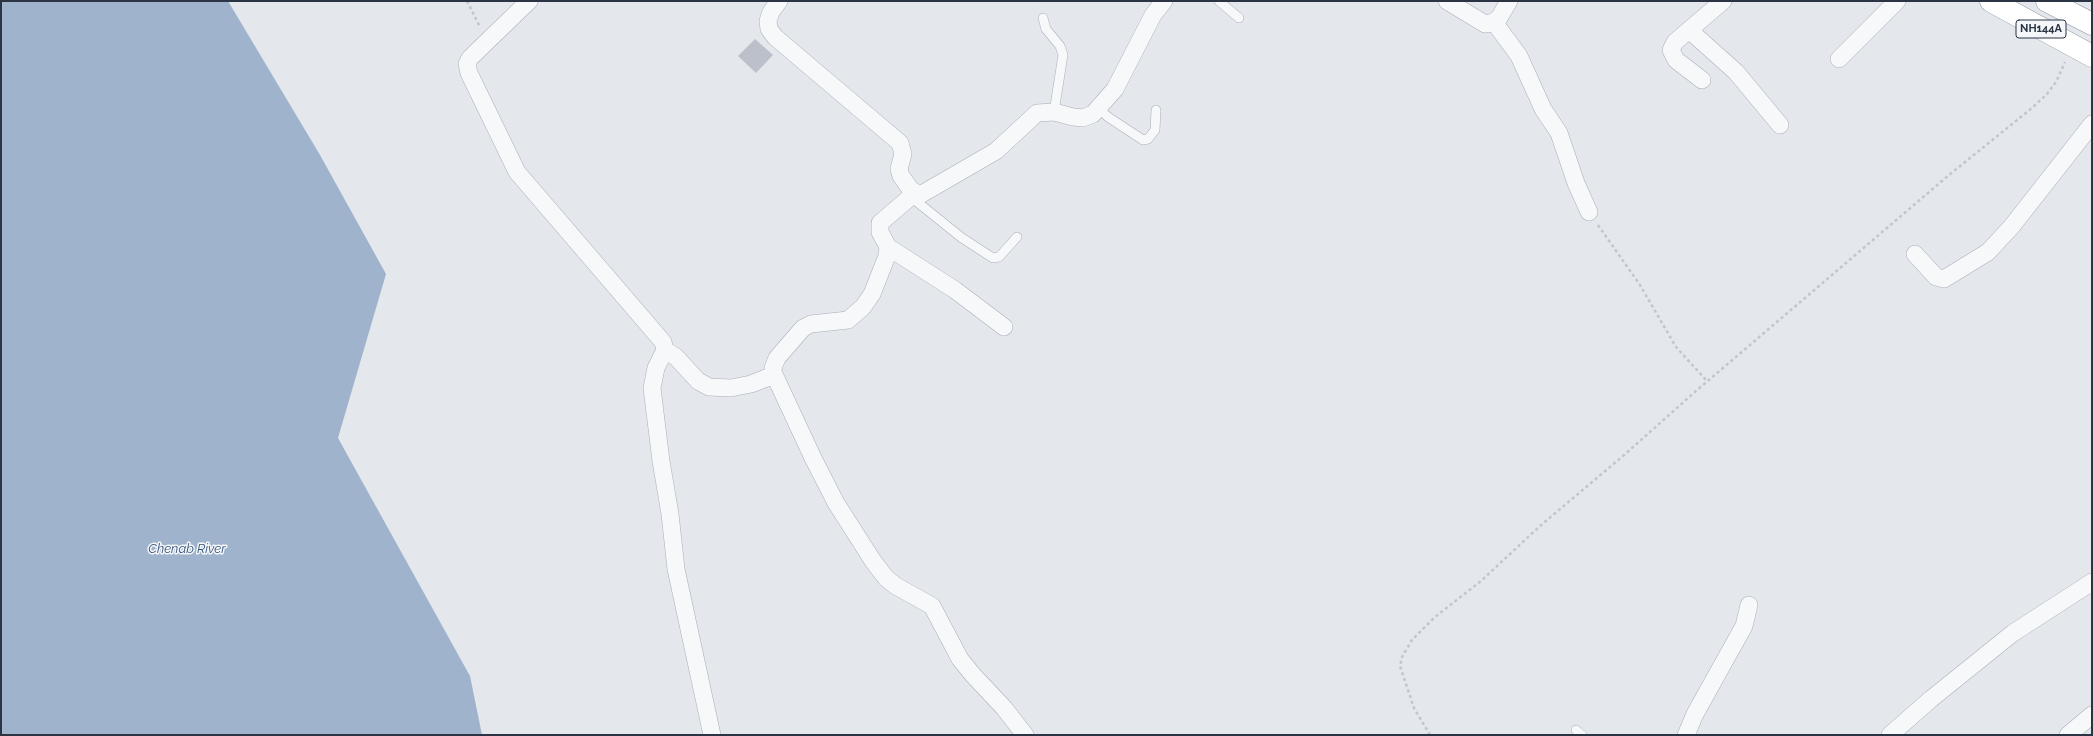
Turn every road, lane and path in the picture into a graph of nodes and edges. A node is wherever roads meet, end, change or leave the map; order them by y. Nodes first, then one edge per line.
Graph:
1 (467, 1) edge
2 (529, 1) edge
3 (779, 1) edge
4 (1164, 1) edge
5 (1219, 1) edge
6 (1447, 1) edge
7 (1509, 1) edge
8 (1722, 1) edge
9 (1898, 1) edge
10 (1991, 1) edge
11 (2047, 1) edge
12 (1043, 18) dead end
13 (1239, 18) dead end
14 (1494, 22) junction
15 (2092, 24) edge
16 (1689, 30) junction
17 (488, 41) junction
18 (2083, 51) edge
19 (1839, 59) dead end
20 (1702, 80) dead end
21 (1099, 109) junction
22 (1156, 110) dead end
23 (1054, 112) junction
24 (2092, 124) edge
25 (1780, 125) dead end
26 (913, 195) junction
27 (1589, 212) joint
28 (1017, 237) dead end
29 (888, 246) junction
30 (1915, 254) dead end
31 (1004, 326) dead end
32 (665, 350) junction
33 (774, 375) junction
34 (1707, 381) junction
35 (2092, 582) edge
36 (1750, 605) dead end
37 (2092, 715) edge
38 (712, 735) edge
39 (1025, 735) edge
40 (1430, 735) edge
41 (1686, 735) edge
42 (1890, 735) edge
43 (2068, 735) edge

1 - 17 path
2 - 17 street
3 - 26 street
4 - 21 street
5 - 13 lane
6 - 14 street
7 - 14 street
8 - 16 street
9 - 19 street
10 - 18 highway, NH144A
11 - 15 highway, NH144A
12 - 23 lane
14 - 27 street
16 - 20 street
16 - 25 street
17 - 32 street
18 - 34 path
21 - 22 lane
21 - 23 street
23 - 26 street
24 - 30 street
26 - 28 lane
26 - 29 street
27 - 34 path
29 - 31 street
29 - 33 street
32 - 33 street
32 - 38 street
33 - 39 street
34 - 40 path
35 - 42 street
36 - 41 street
37 - 43 street

